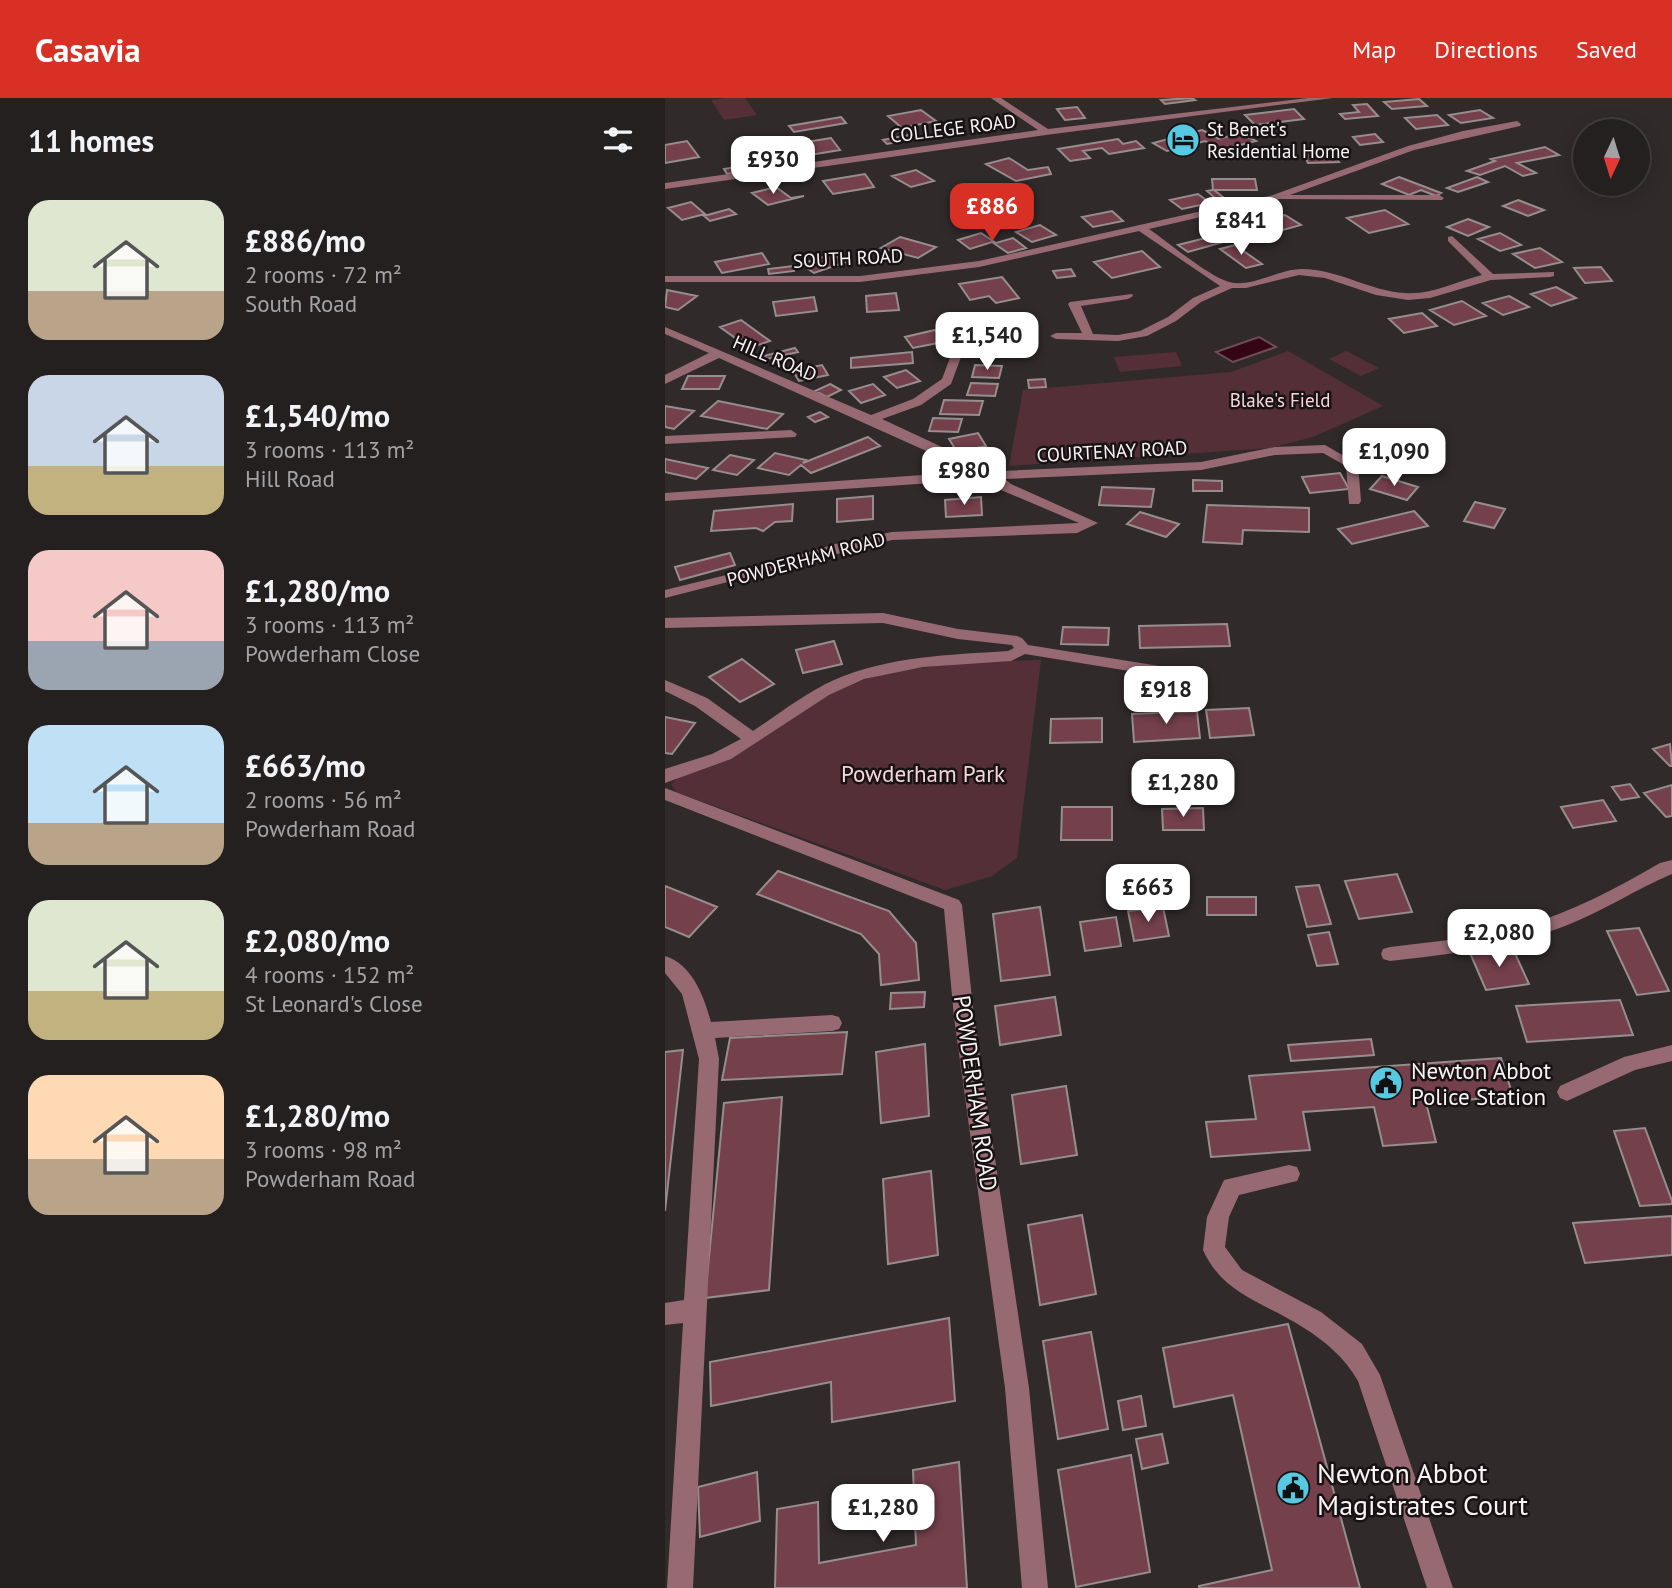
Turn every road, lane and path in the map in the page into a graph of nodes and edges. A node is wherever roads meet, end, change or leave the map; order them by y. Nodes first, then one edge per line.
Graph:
1 (996, 98) edge
2 (1329, 98) edge
3 (1303, 99) edge
4 (1517, 124) dead end
5 (1046, 132) junction
6 (665, 186) edge
7 (1276, 197) junction
8 (1439, 198) dead end
9 (1141, 228) junction
10 (1452, 239) dead end
11 (1550, 274) dead end
12 (1490, 277) junction
13 (665, 279) edge
14 (1228, 286) junction
15 (1128, 296) dead end
16 (665, 331) edge
17 (1056, 336) dead end
18 (1089, 337) junction
19 (717, 354) junction
20 (955, 357) dead end
21 (665, 380) edge
22 (871, 419) junction
23 (791, 434) dead end
24 (665, 440) edge
25 (995, 475) junction
26 (973, 476) junction
27 (665, 497) edge
28 (1354, 501) dead end
29 (665, 594) edge
30 (665, 623) edge
31 (1023, 649) junction
32 (1197, 677) dead end
33 (665, 685) edge
34 (752, 739) junction
35 (665, 777) edge
36 (665, 794) edge
37 (1672, 867) edge
38 (1390, 954) dead end
39 (665, 963) edge
40 (832, 1023) dead end
41 (702, 1031) junction
42 (1672, 1053) edge
43 (1567, 1092) dead end
44 (1289, 1174) dead end
45 (694, 1310) junction
46 (665, 1314) edge
47 (674, 1547) edge
48 (680, 1588) edge
49 (1035, 1588) edge
50 (1440, 1588) edge

1 - 5 street
2 - 3 street, COLLEGE ROAD
3 - 5 street, COLLEGE ROAD
4 - 7 street, SOUTH ROAD
5 - 6 street, COLLEGE ROAD
7 - 8 street
7 - 9 street, SOUTH ROAD
9 - 13 street, SOUTH ROAD
9 - 14 street
10 - 12 street
11 - 12 street
12 - 14 street
14 - 18 street
15 - 18 street
16 - 19 street, HILL ROAD
17 - 18 street
19 - 21 street
19 - 22 street, HILL ROAD
20 - 22 street
22 - 26 street, HILL ROAD
23 - 24 street
25 - 26 street, COURTENAY ROAD
25 - 28 street, COURTENAY ROAD
25 - 29 street, POWDERHAM ROAD
26 - 27 street, COURTENAY ROAD
30 - 31 street, POWDERHAM ROAD
31 - 32 street
31 - 34 street
33 - 34 street
34 - 35 street
36 - 49 street, POWDERHAM ROAD
37 - 38 street
39 - 41 street
40 - 41 street
41 - 45 street
42 - 43 street
44 - 50 street
45 - 46 street
45 - 47 street
47 - 48 street

